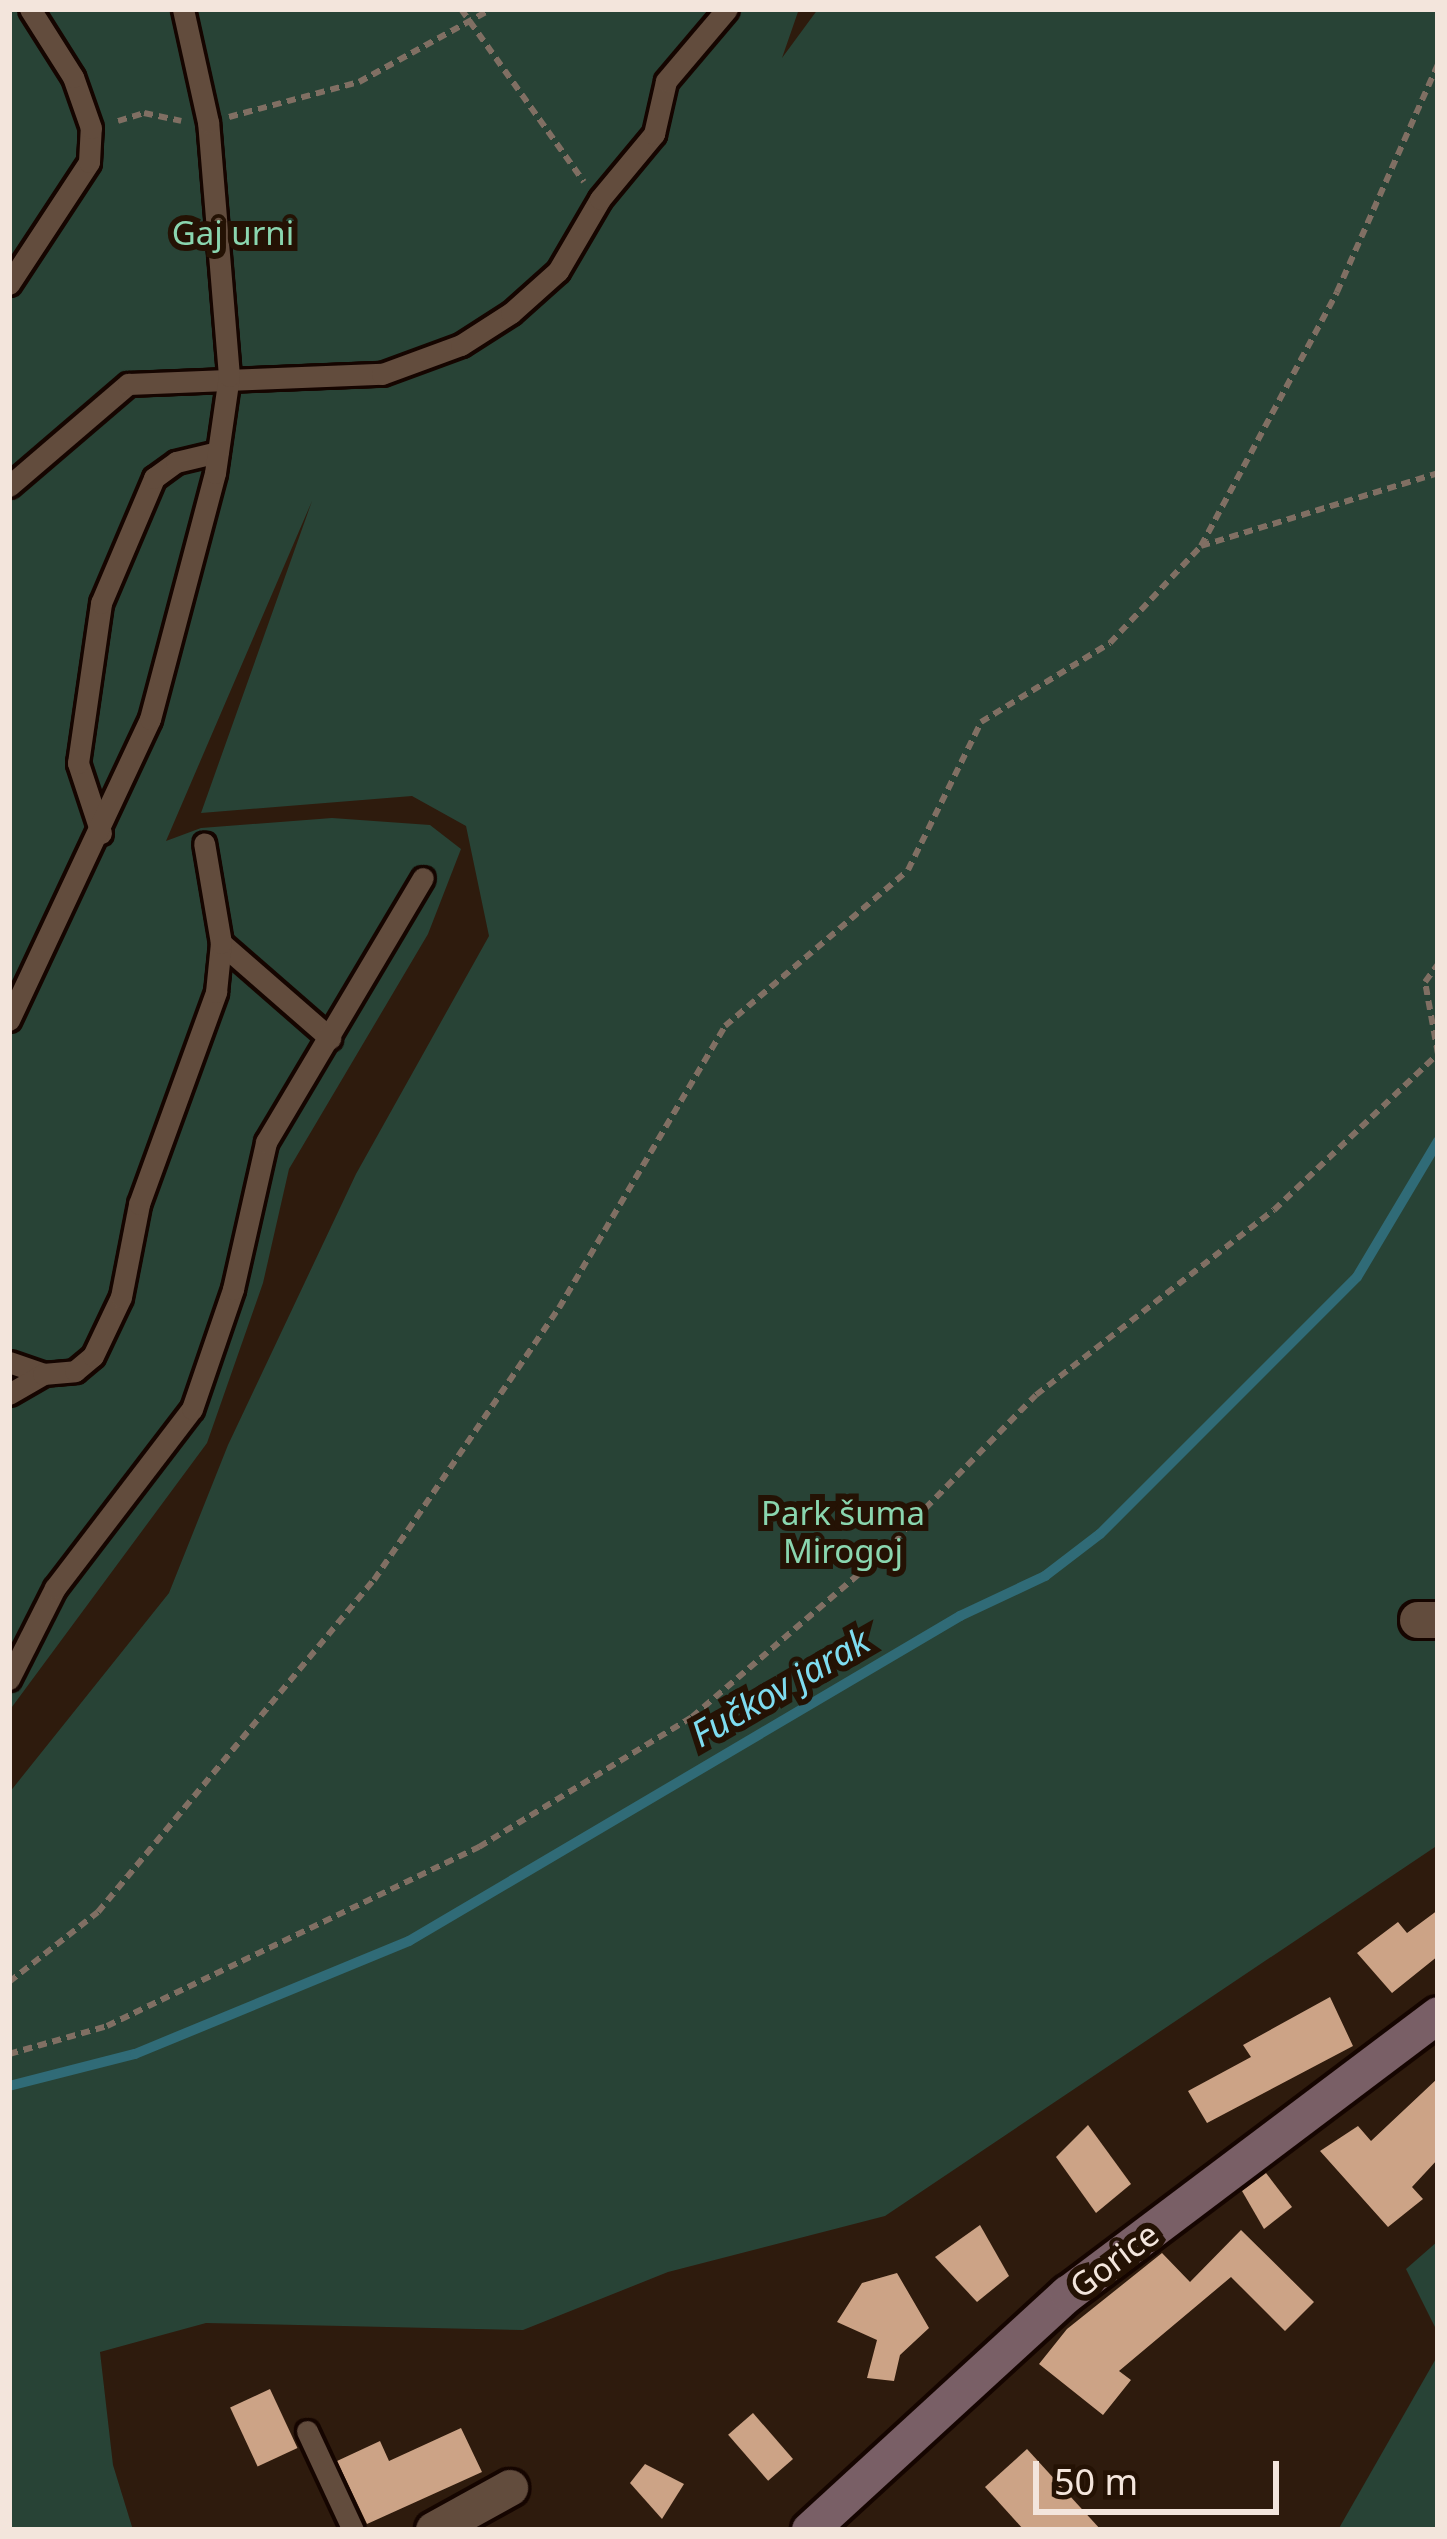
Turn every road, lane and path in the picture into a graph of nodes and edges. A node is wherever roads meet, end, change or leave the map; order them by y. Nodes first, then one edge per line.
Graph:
1 (30, 9) edge
2 (183, 9) edge
3 (461, 9) edge
4 (490, 9) edge
5 (727, 9) edge
6 (471, 21) junction
7 (1438, 64) edge
8 (208, 122) junction
9 (91, 128) junction
10 (600, 200) junction
11 (9, 284) edge
12 (230, 376) junction
13 (218, 452) junction
14 (1438, 473) edge
15 (9, 486) edge
16 (1201, 546) junction
17 (101, 833) junction
18 (204, 843) dead end
19 (423, 878) dead end
20 (220, 943) junction
21 (1438, 964) edge
22 (9, 1020) edge
23 (330, 1038) junction
24 (9, 1361) edge
25 (43, 1374) junction
26 (9, 1394) edge
27 (9, 1678) edge
28 (9, 1982) edge
29 (1438, 2015) edge
30 (9, 2054) edge
31 (308, 2431) dead end
32 (510, 2488) dead end
33 (353, 2530) edge
34 (434, 2530) edge
35 (809, 2530) edge

1 - 9 lane
2 - 8 lane
3 - 6 path
4 - 6 path
5 - 10 lane
6 - 8 path
6 - 10 path
7 - 16 path
8 - 9 path
8 - 12 lane
9 - 11 lane
10 - 12 lane
12 - 13 lane
12 - 15 lane
13 - 17 lane
13 - 17 lane
14 - 16 path
16 - 28 path
17 - 22 lane
18 - 20 lane
19 - 23 lane
20 - 23 lane
20 - 25 lane
21 - 30 path
23 - 27 lane
24 - 25 lane
25 - 26 lane
29 - 35 street, Gorice
31 - 33 lane
32 - 34 street

